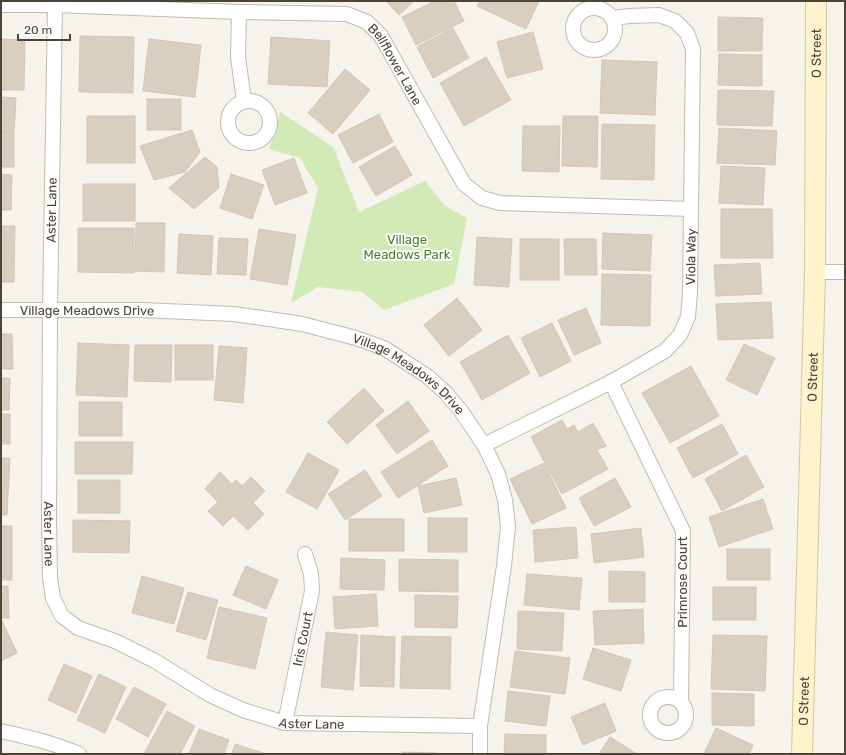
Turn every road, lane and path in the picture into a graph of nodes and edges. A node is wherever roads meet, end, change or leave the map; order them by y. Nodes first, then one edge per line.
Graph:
1 (816, 1) edge
2 (1, 5) edge
3 (54, 5) junction
4 (239, 12) junction
5 (613, 18) dead end
6 (244, 101) dead end
7 (691, 209) junction
8 (815, 272) junction
9 (845, 272) edge
10 (1, 310) edge
11 (50, 310) junction
12 (611, 382) junction
13 (484, 445) junction
14 (305, 554) dead end
15 (681, 702) dead end
16 (285, 723) junction
17 (480, 726) junction
18 (1, 731) edge
19 (79, 754) edge
20 (480, 754) edge
21 (802, 754) edge

1 - 8 street, O Street
2 - 3 street, Bellflower Lane
3 - 4 street, Bellflower Lane
3 - 11 street, Aster Lane
4 - 6 street
4 - 7 street, Bellflower Lane
5 - 7 street, Viola Way
7 - 12 street, Viola Way
8 - 9 street
8 - 21 street, O Street
10 - 11 street, Village Meadows Drive
11 - 13 street, Village Meadows Drive
11 - 16 street, Aster Lane
12 - 13 street, Viola Way
12 - 15 street, Primrose Court
13 - 17 street, Village Meadows Drive
14 - 16 street, Iris Court
16 - 17 street, Aster Lane
17 - 20 street, Village Meadows Drive
18 - 19 street

